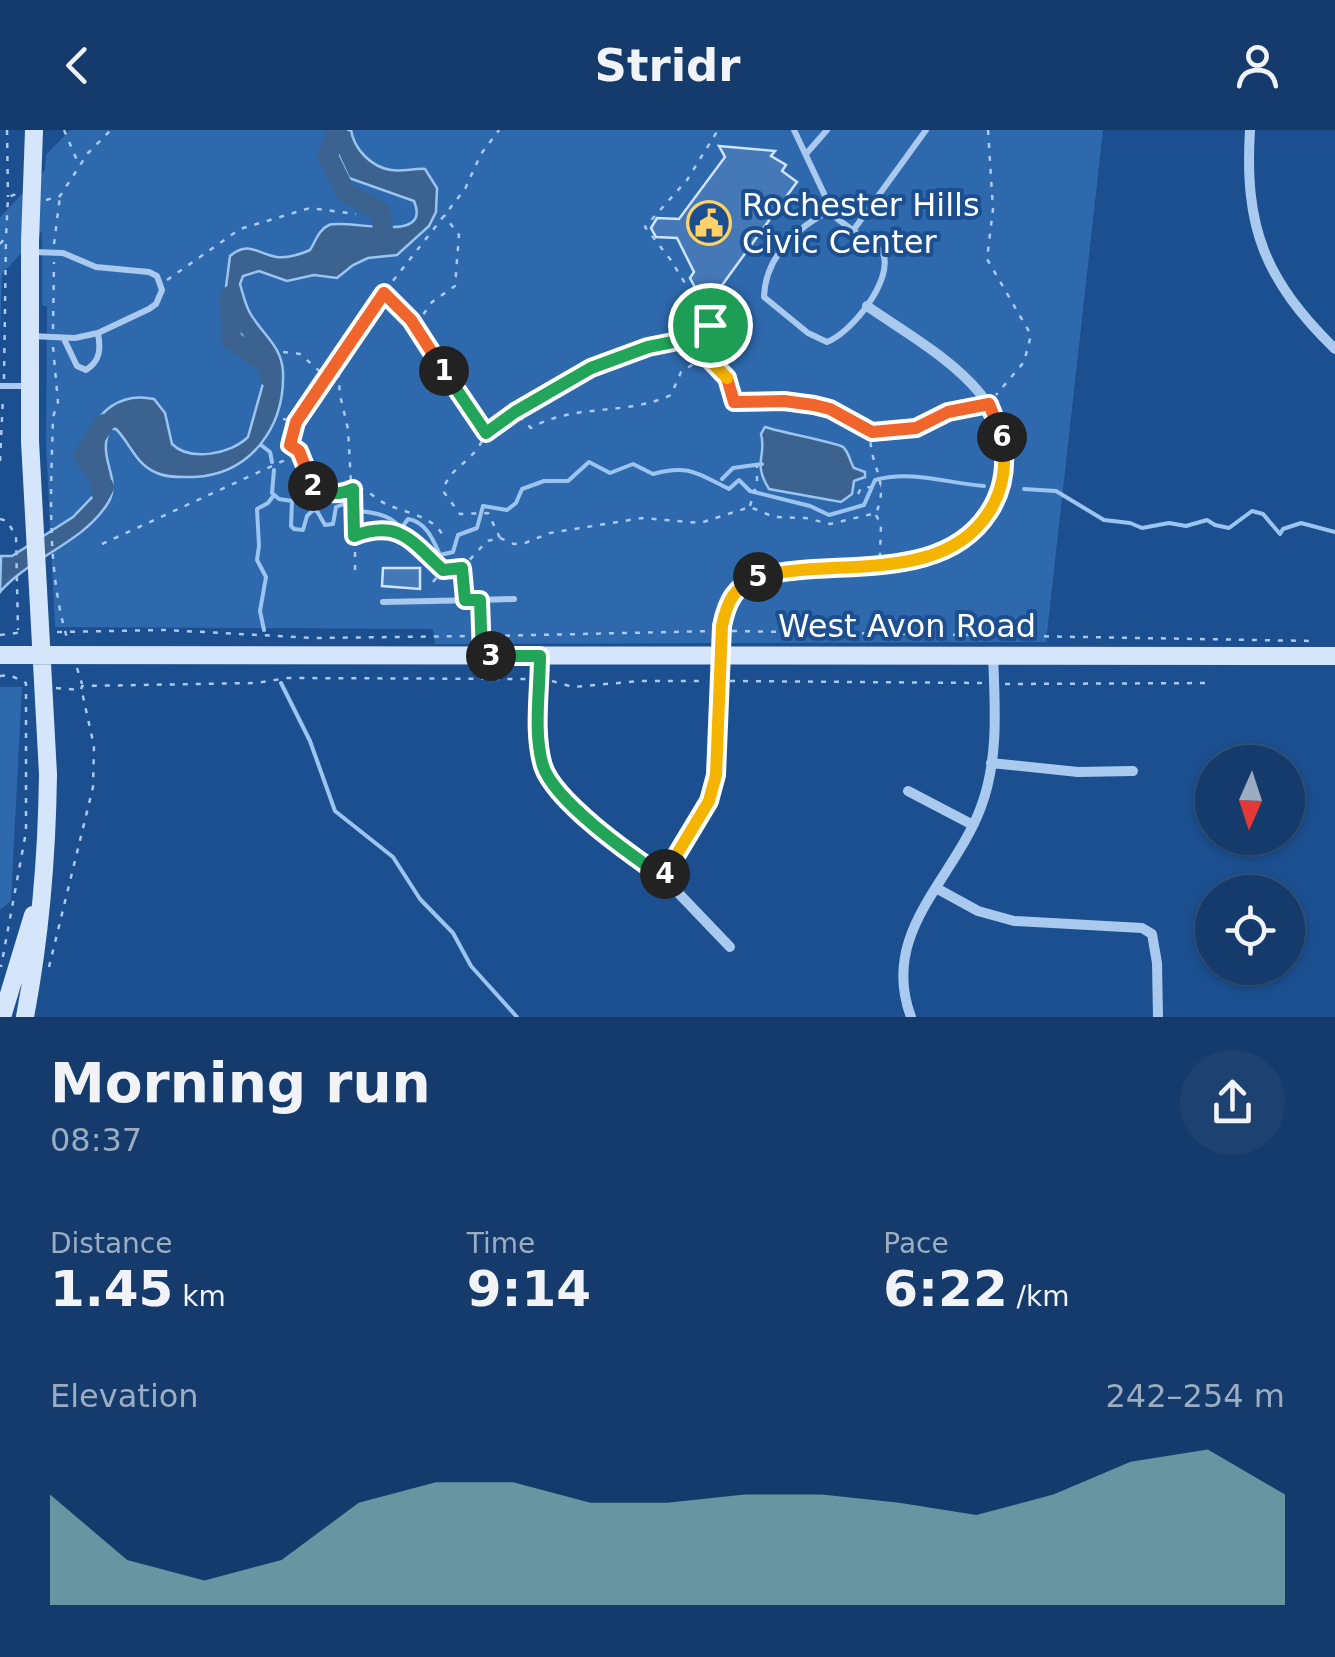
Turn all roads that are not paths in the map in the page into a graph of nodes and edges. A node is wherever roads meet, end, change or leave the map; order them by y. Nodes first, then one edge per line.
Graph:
1 (34, 130) edge
2 (794, 130) edge
3 (827, 130) edge
4 (926, 130) edge
5 (1250, 130) edge
6 (806, 154) junction
7 (831, 210) junction
8 (852, 232) junction
9 (30, 252) junction
10 (867, 306) junction
11 (98, 333) junction
12 (29, 336) junction
13 (63, 338) junction
14 (1335, 349) edge
15 (2, 386) edge
16 (29, 386) junction
17 (514, 599) dead end
18 (480, 600) junction
19 (383, 602) dead end
20 (3, 655) edge
21 (993, 655) junction
22 (42, 656) junction
23 (482, 656) junction
24 (540, 656) junction
25 (1335, 656) edge
26 (722, 657) junction
27 (991, 764) junction
28 (1133, 771) dead end
29 (908, 791) dead end
30 (973, 825) junction
31 (663, 877) junction
32 (936, 888) junction
33 (40, 895) junction
34 (730, 947) dead end
35 (6, 968) edge
36 (2, 1017) edge
37 (21, 1017) edge
38 (911, 1017) edge
39 (1158, 1017) edge

1 - 9 street
2 - 6 lane
3 - 6 lane
4 - 8 lane
5 - 14 street
6 - 7 lane
7 - 8 lane
7 - 10 lane
8 - 10 lane
9 - 11 lane
9 - 12 street
10 - 26 street
11 - 13 lane
11 - 13 lane
12 - 13 lane
12 - 16 street
15 - 16 lane
16 - 22 street
17 - 18 lane
18 - 19 lane
18 - 23 lane
20 - 22 street, West Avon Road
21 - 25 street, West Avon Road
21 - 26 street, West Avon Road
21 - 27 street
22 - 23 street, West Avon Road
22 - 33 street
23 - 24 street, West Avon Road
24 - 26 street, West Avon Road
24 - 31 street
26 - 31 street
27 - 28 street
27 - 30 street
29 - 30 street
30 - 32 street
31 - 34 street
32 - 38 street
32 - 39 street
33 - 35 street
33 - 37 street
35 - 36 street
35 - 37 street

